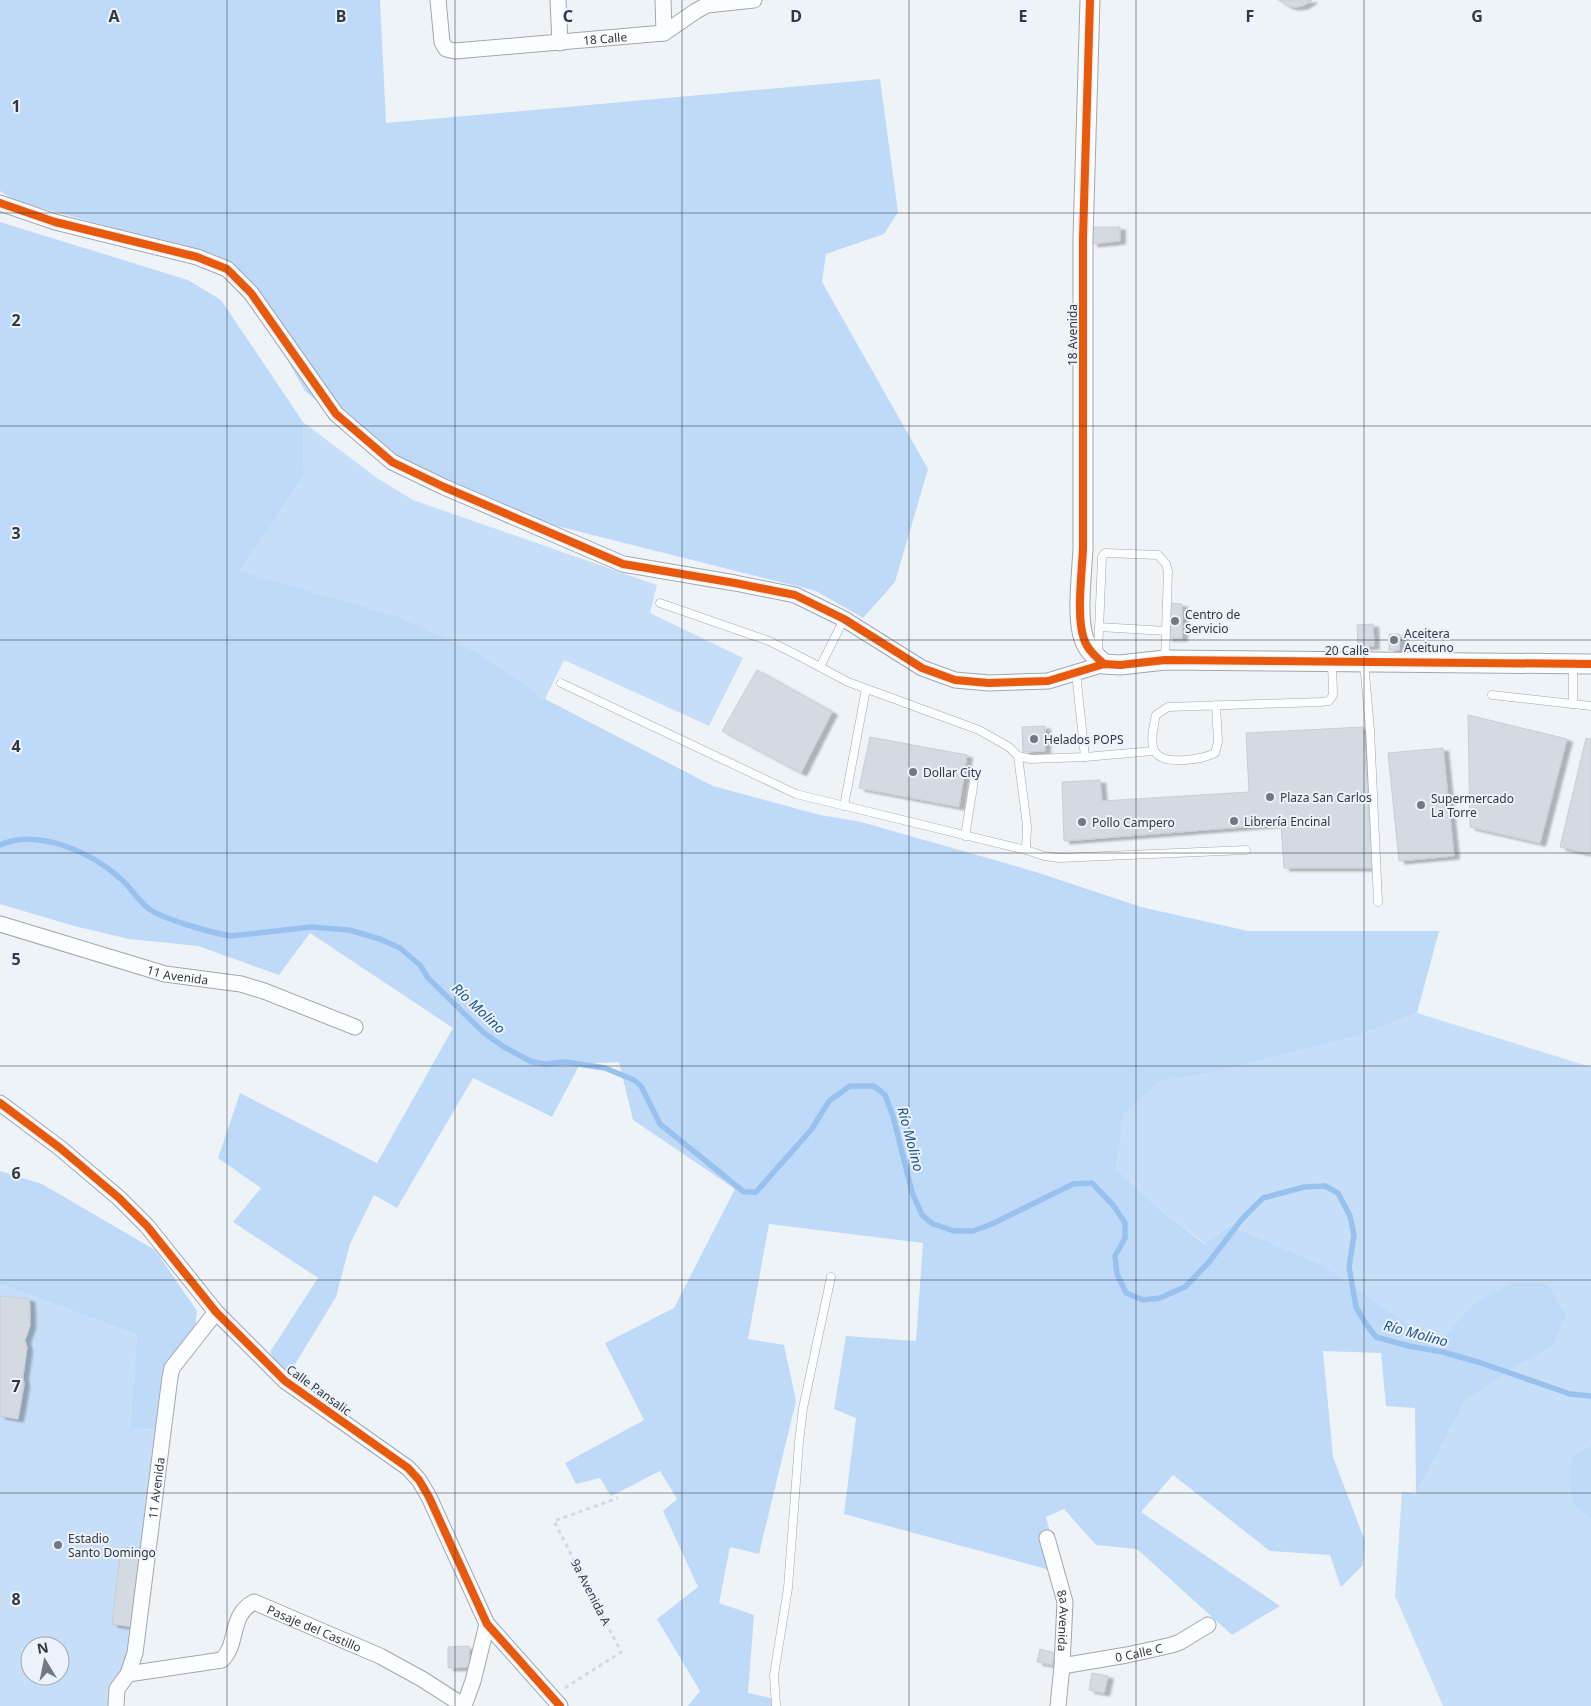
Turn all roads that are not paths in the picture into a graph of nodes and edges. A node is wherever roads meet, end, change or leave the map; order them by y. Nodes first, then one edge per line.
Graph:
1 (438, 0) edge
2 (558, 0) edge
3 (663, 0) edge
4 (754, 0) edge
5 (1090, 0) edge
6 (664, 33) junction
7 (560, 43) junction
8 (0, 203) edge
9 (660, 603) dead end
10 (844, 619) junction
11 (1099, 627) junction
12 (1166, 631) junction
13 (1165, 660) junction
14 (1101, 661) junction
15 (1364, 661) junction
16 (1332, 662) junction
17 (1582, 664) edge
18 (820, 667) junction
19 (1076, 673) junction
20 (561, 682) dead end
21 (866, 689) junction
22 (1492, 695) dead end
23 (1573, 704) junction
24 (1216, 705) junction
25 (1591, 706) edge
26 (1153, 751) junction
27 (1018, 756) junction
28 (1085, 757) junction
29 (974, 781) dead end
30 (844, 806) junction
31 (965, 836) junction
32 (1026, 850) junction
33 (1246, 850) dead end
34 (1378, 902) dead end
35 (0, 924) edge
36 (355, 1027) dead end
37 (0, 1102) edge
38 (831, 1278) dead end
39 (216, 1312) junction
40 (1047, 1538) dead end
41 (487, 1624) junction
42 (1208, 1625) dead end
43 (1062, 1666) junction
44 (128, 1674) junction
45 (556, 1701) edge
46 (116, 1706) edge
47 (464, 1706) edge
48 (776, 1706) edge
49 (1058, 1706) edge

1 - 7 street, 18 Calle
2 - 7 street
3 - 6 street
4 - 6 street
5 - 14 street, 18 Avenida
6 - 7 street, 18 Calle
8 - 10 street
9 - 18 lane
10 - 18 lane
10 - 19 street
11 - 12 lane
11 - 12 lane
11 - 14 lane
12 - 13 lane
13 - 14 street, 20 Calle
13 - 16 street, 20 Calle
14 - 19 street
15 - 16 street, 20 Calle
15 - 17 street, 20 Calle
15 - 34 lane
16 - 24 lane
17 - 23 lane
18 - 21 lane
19 - 28 lane
20 - 30 lane
21 - 27 lane
21 - 30 lane
22 - 23 lane
23 - 25 lane
24 - 26 lane
24 - 26 lane
26 - 28 lane
27 - 28 lane
27 - 32 lane
29 - 31 lane
30 - 31 lane
31 - 32 lane
32 - 33 lane
35 - 36 street, 11 Avenida
37 - 39 street, Calle Pansalic
38 - 48 lane
39 - 41 street, Calle Pansalic
39 - 44 street, 11 Avenida
40 - 43 street, 8a Avenida
41 - 45 street, Calle Pansalic
41 - 47 street
42 - 43 street, 0 Calle C
43 - 49 street, 8a Avenida
44 - 46 street, 11 Avenida
44 - 47 street, Pasaje del Castillo

